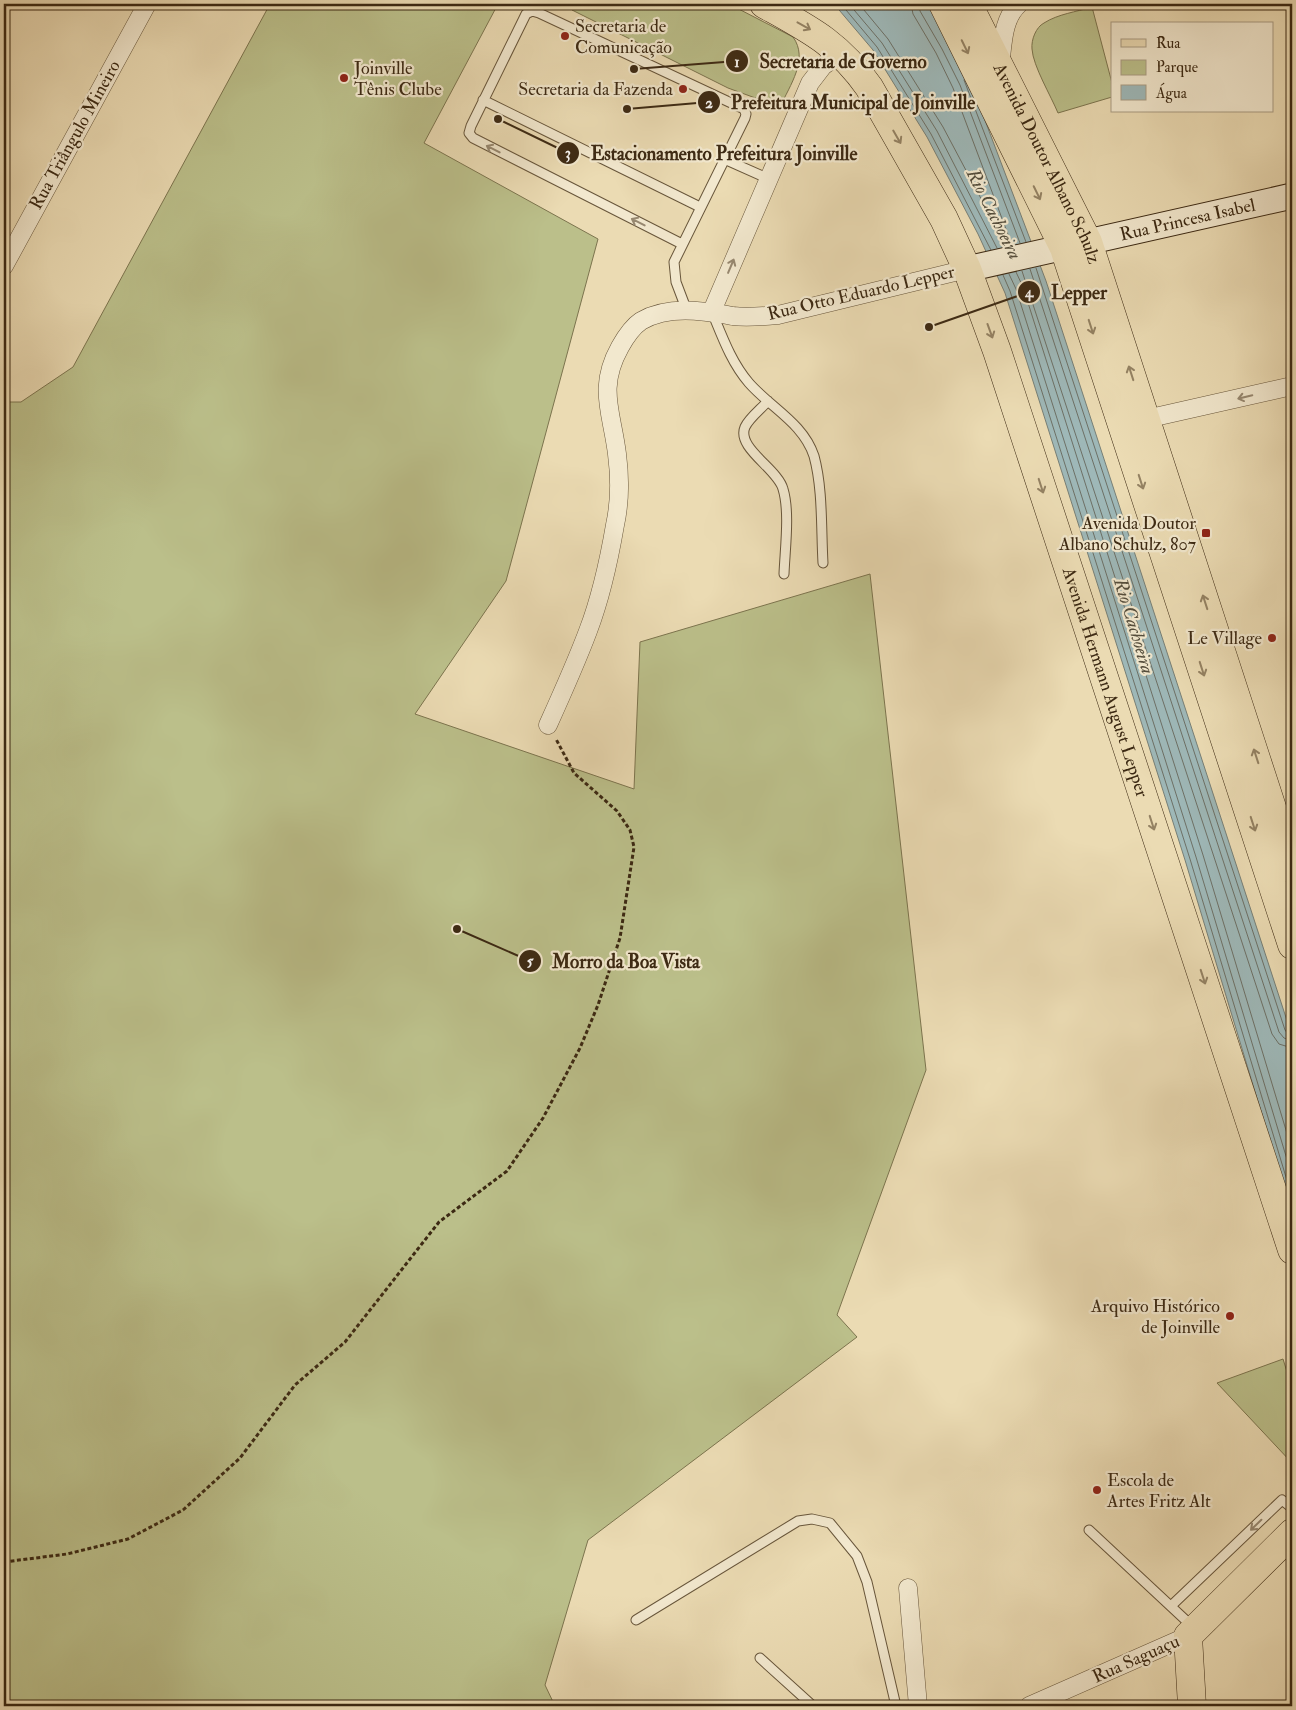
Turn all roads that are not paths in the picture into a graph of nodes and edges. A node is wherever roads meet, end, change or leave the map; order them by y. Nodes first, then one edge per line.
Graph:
1 (147, 4) edge
2 (764, 4) edge
3 (943, 4) edge
4 (968, 4) edge
5 (1019, 4) edge
6 (841, 53) junction
7 (1000, 67) junction
8 (483, 100) junction
9 (724, 159) junction
10 (768, 179) junction
11 (1292, 196) edge
12 (700, 207) junction
13 (682, 244) junction
14 (1068, 247) junction
15 (4, 266) edge
16 (977, 267) junction
17 (687, 311) junction
18 (712, 311) junction
19 (1292, 386) edge
20 (768, 401) junction
21 (1146, 419) junction
22 (823, 563) dead end
23 (784, 574) dead end
24 (548, 725) road end
25 (1292, 869) edge
26 (1292, 944) edge
27 (1292, 1250) edge
28 (1292, 1508) edge
29 (1089, 1530) dead end
30 (1292, 1533) edge
31 (908, 1588) dead end
32 (1171, 1606) junction
33 (636, 1620) dead end
34 (1192, 1632) junction
35 (760, 1658) dead end
36 (813, 1706) edge
37 (896, 1706) edge
38 (918, 1706) edge
39 (1029, 1706) edge
40 (1192, 1706) edge

1 - 15 street, Rua Triângulo Mineiro
2 -> 6 main road, Avenida Hermann August Lepper
3 -> 14 main road, Avenida Doutor Albano Schulz
4 - 7 main road, Avenida Doutor Albano Schulz
5 - 7 street
6 - 10 street
6 -> 16 main road, Avenida Hermann August Lepper
7 - 14 main road, Avenida Doutor Albano Schulz
8 - 9 lane
8 - 12 lane
13 -> 8 lane
9 - 10 lane
9 - 12 lane
18 -> 10 street
11 - 14 main road, Rua Princesa Isabel
12 - 13 lane
13 - 17 lane
14 - 16 main road, Rua Princesa Isabel
21 -> 14 main road, Avenida Doutor Albano Schulz
14 -> 26 main road, Avenida Doutor Albano Schulz
16 - 18 street, Rua Otto Eduardo Lepper
16 -> 27 main road, Avenida Hermann August Lepper
17 - 18 street, Rua Otto Eduardo Lepper
17 - 24 street, Rua Otto Eduardo Lepper
18 - 20 lane
19 -> 21 street
20 - 22 lane
20 - 23 lane
25 -> 21 main road, Avenida Doutor Albano Schulz
28 -> 32 lane
29 - 32 lane
30 - 34 main road
31 - 38 street
32 - 34 lane
33 - 37 lane
34 - 39 street, Rua Saguaçu
34 - 40 main road
35 - 36 lane

